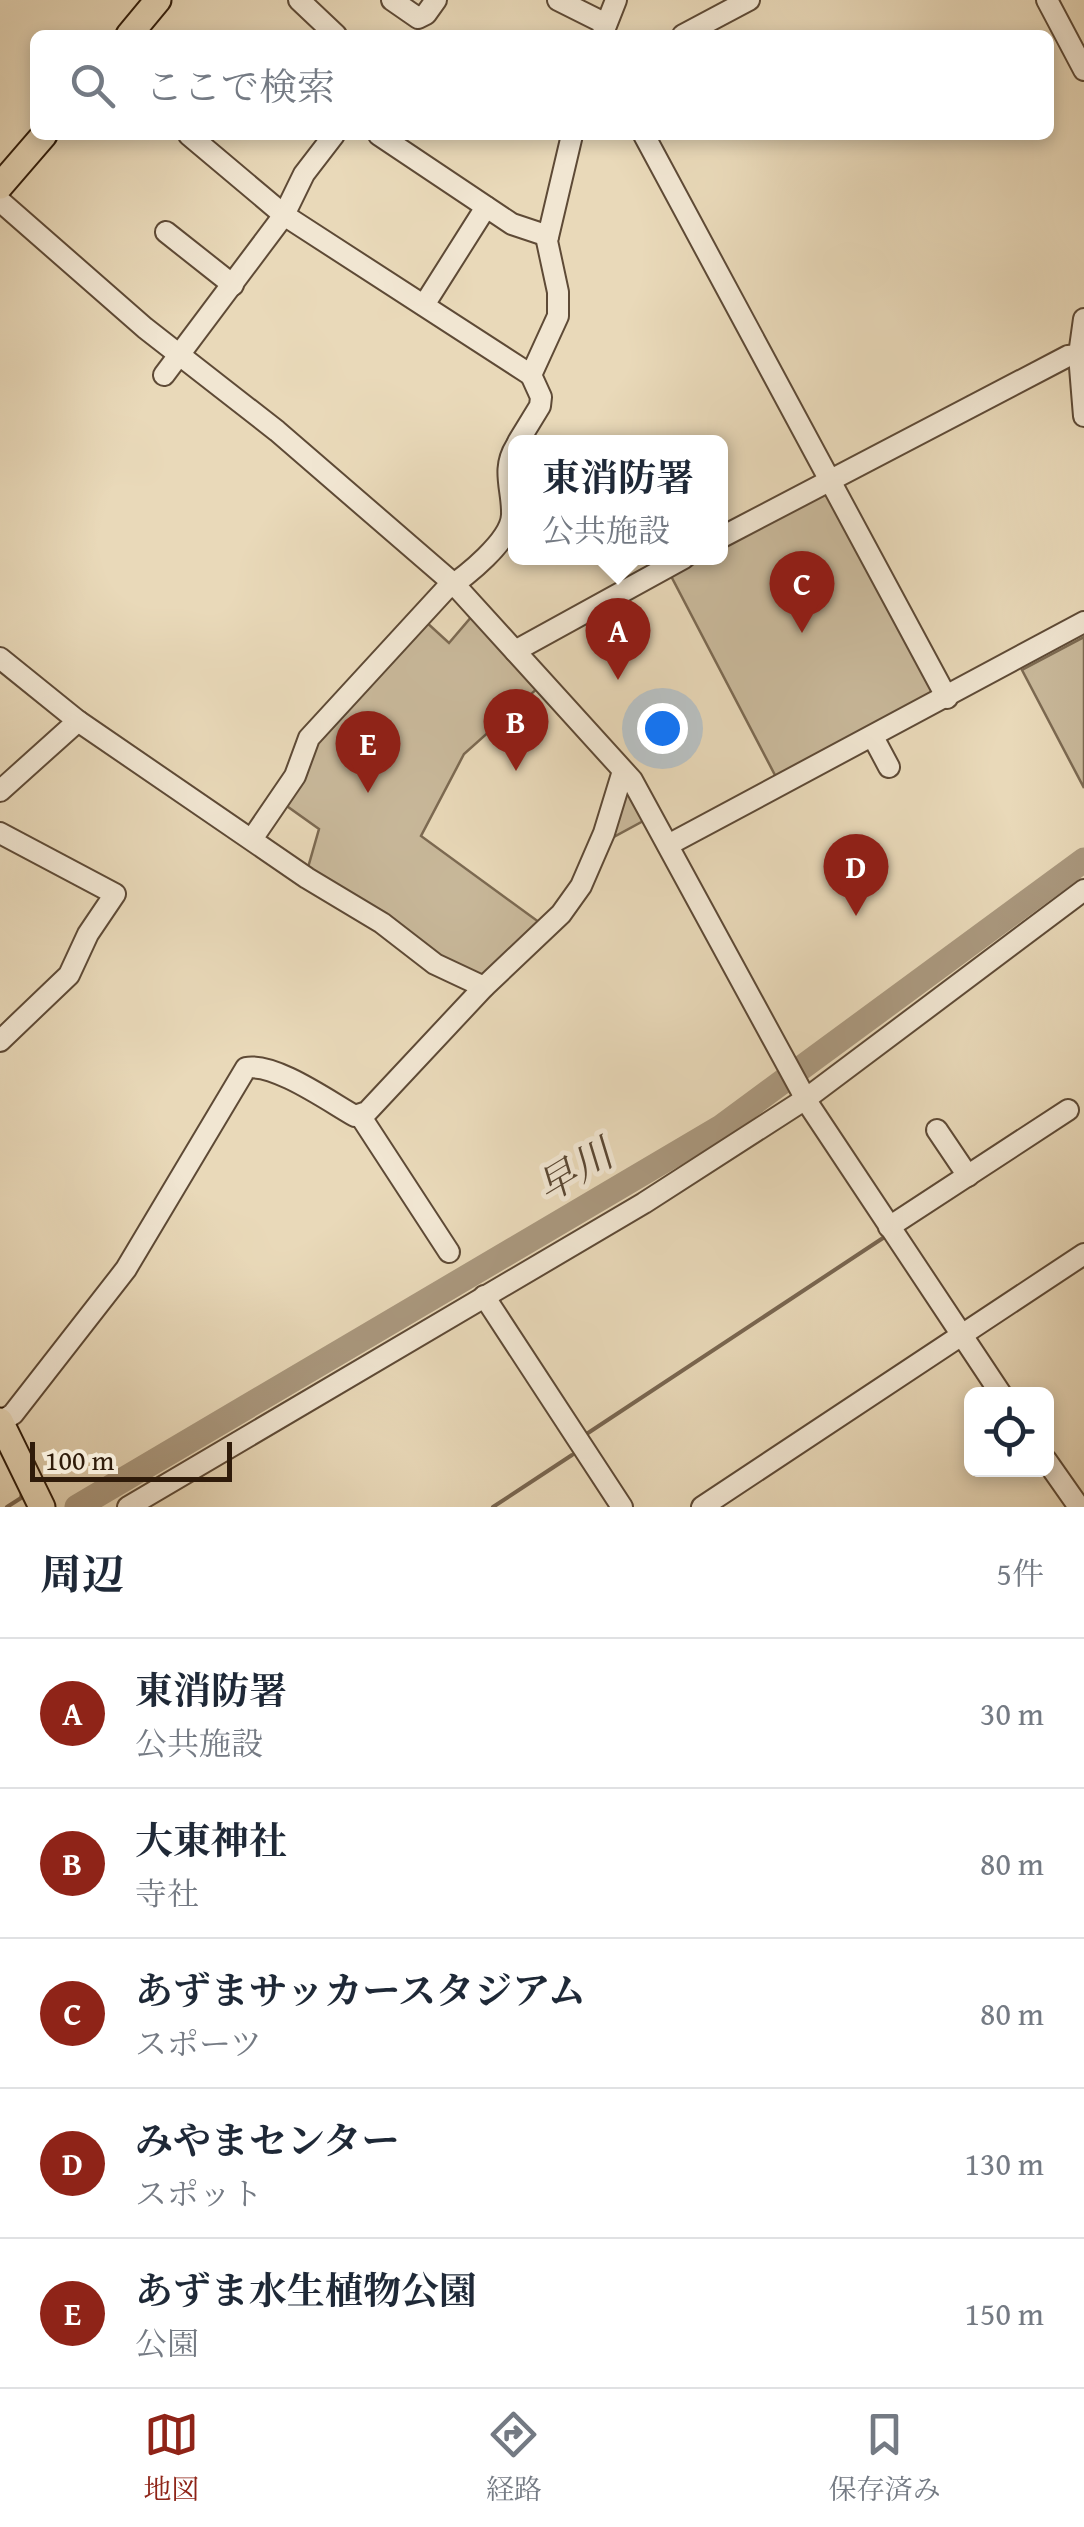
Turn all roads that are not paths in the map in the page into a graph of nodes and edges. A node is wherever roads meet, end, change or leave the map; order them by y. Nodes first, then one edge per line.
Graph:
1 (158, 0) edge
2 (392, 0) edge
3 (436, 0) edge
4 (558, 0) edge
5 (616, 0) edge
6 (749, 0) edge
7 (1047, 0) edge
8 (313, 5) edge
9 (604, 29) edge
10 (133, 30) edge
11 (332, 30) edge
12 (693, 30) edge
13 (1084, 70) edge
14 (40, 140) edge
15 (195, 140) edge
16 (330, 140) edge
17 (386, 140) edge
18 (571, 140) edge
19 (647, 140) edge
20 (0, 186) edge
21 (0, 200) edge
22 (486, 207) junction
23 (284, 215) junction
24 (166, 232) dead end
25 (548, 236) junction
26 (233, 285) junction
27 (424, 306) junction
28 (1084, 318) edge
29 (179, 354) junction
30 (1078, 355) junction
31 (164, 375) dead end
32 (531, 375) junction
33 (1084, 416) edge
34 (522, 435) edge
35 (508, 460) edge
36 (828, 480) junction
37 (508, 488) edge
38 (508, 528) edge
39 (728, 534) edge
40 (671, 565) edge
41 (454, 584) junction
42 (1084, 622) edge
43 (515, 651) junction
44 (0, 658) edge
45 (947, 698) junction
46 (78, 722) junction
47 (873, 737) junction
48 (889, 767) dead end
49 (623, 771) junction
50 (0, 791) edge
51 (0, 832) edge
52 (252, 840) junction
53 (668, 845) junction
54 (1084, 890) edge
55 (484, 987) junction
56 (0, 1041) edge
57 (805, 1094) junction
58 (1068, 1110) dead end
59 (361, 1116) junction
60 (937, 1130) dead end
61 (968, 1176) junction
62 (890, 1227) junction
63 (450, 1252) dead end
64 (1084, 1254) edge
65 (484, 1296) junction
66 (960, 1336) junction
67 (996, 1387) edge
68 (0, 1421) edge
69 (1054, 1471) edge
70 (41, 1504) edge
71 (128, 1507) edge
72 (622, 1507) edge
73 (702, 1507) edge
74 (1080, 1507) edge

1 - 10 main road
2 - 3 street
4 - 9 street
5 - 9 street
6 - 12 street
7 - 13 street
8 - 11 street
14 - 20 main road
15 - 23 street
16 - 23 street
17 - 22 street
18 - 25 street
19 - 36 street
21 - 29 street
22 - 25 street
22 - 27 street
23 - 26 street
23 - 27 street
24 - 26 street
25 - 32 street
26 - 29 street
27 - 32 street
28 - 30 street
29 - 31 street
29 - 41 street
30 - 33 street
30 - 36 street
32 - 34 street
35 - 37 street
36 - 39 street
36 - 45 street
38 - 41 street
40 - 43 street
41 - 43 street
41 - 52 street
42 - 45 street
43 - 49 street
44 - 46 street
45 - 47 street
46 - 50 street
46 - 52 street
47 - 48 street
47 - 53 street
49 - 53 street
49 - 55 street
51 - 56 street
52 - 55 street
53 - 57 street
54 - 57 street
55 - 59 street
57 - 62 street
57 - 65 street
58 - 61 street
59 - 63 street
59 - 68 street
60 - 61 street
61 - 62 street
62 - 66 street
64 - 66 street
65 - 71 street
65 - 72 street
66 - 67 street
66 - 73 street
68 - 70 main road
69 - 74 street

